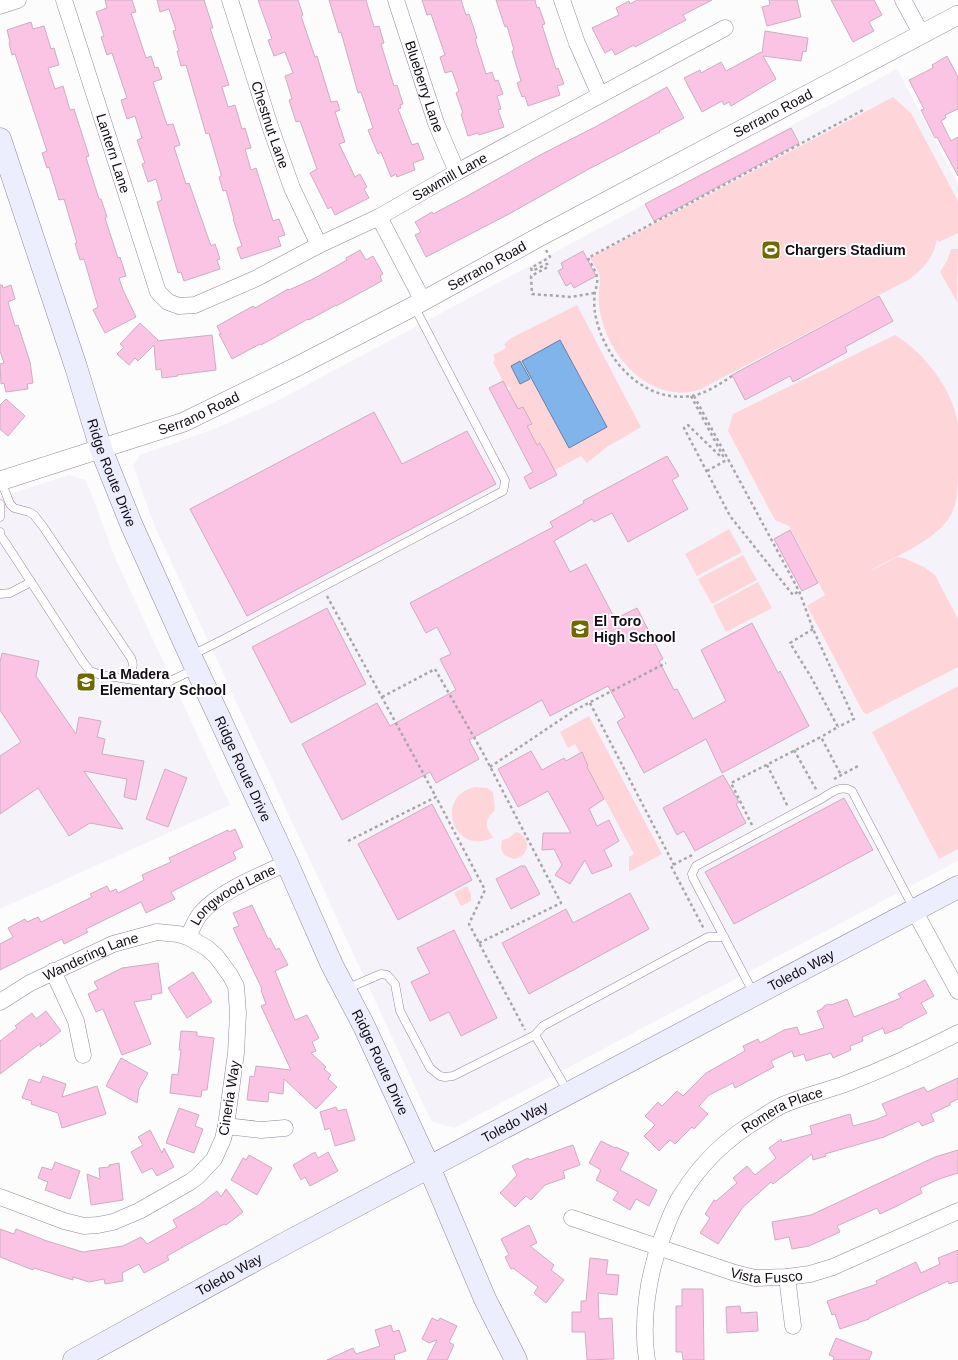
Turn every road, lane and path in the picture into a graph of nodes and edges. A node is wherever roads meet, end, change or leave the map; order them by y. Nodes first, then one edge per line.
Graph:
1 (18, 0) edge
2 (64, 0) edge
3 (230, 0) edge
4 (396, 0) edge
5 (562, 0) edge
6 (903, 0) edge
7 (0, 6) edge
8 (958, 15) edge
9 (725, 28) dead end
10 (922, 35) junction
11 (600, 95) junction
12 (865, 109) dead end
13 (0, 139) edge
14 (457, 172) junction
15 (379, 217) junction
16 (539, 237) junction
17 (319, 245) junction
18 (595, 293) junction
19 (168, 302) joint
20 (419, 303) junction
21 (732, 376) dead end
22 (693, 396) junction
23 (101, 449) junction
24 (728, 459) junction
25 (707, 471) junction
26 (0, 481) edge
27 (0, 504) edge
28 (0, 518) edge
29 (0, 532) edge
30 (30, 582) junction
31 (322, 586) junction
32 (800, 591) junction
33 (0, 594) edge
34 (813, 629) junction
35 (193, 662) junction
36 (666, 663) dead end
37 (121, 677) junction
38 (382, 696) junction
39 (590, 703) junction
40 (838, 727) junction
41 (821, 737) junction
42 (794, 750) junction
43 (767, 764) junction
44 (490, 768) junction
45 (847, 788) junction
46 (436, 797) junction
47 (821, 799) junction
48 (792, 814) junction
49 (756, 833) junction
50 (348, 841) dead end
51 (287, 863) junction
52 (674, 865) dead end
53 (958, 887) edge
54 (914, 910) junction
55 (188, 937) junction
56 (724, 937) junction
57 (479, 944) junction
58 (53, 971) junction
59 (346, 990) junction
60 (958, 991) edge
61 (754, 994) junction
62 (0, 1002) edge
63 (958, 1033) edge
64 (532, 1036) junction
65 (83, 1055) dead end
66 (568, 1093) junction
67 (226, 1126) junction
68 (285, 1128) dead end
69 (429, 1167) junction
70 (0, 1197) edge
71 (958, 1211) edge
72 (572, 1218) dead end
73 (658, 1247) junction
74 (787, 1277) junction
75 (793, 1326) dead end
76 (74, 1360) edge
77 (516, 1360) edge
78 (647, 1360) edge

1 - 7 street
2 - 19 street, Lantern Lane
3 - 17 street, Chestnut Lane
4 - 14 street, Blueberry Lane
5 - 11 street
6 - 10 street
8 - 10 street, Serrano Road
9 - 11 street, Sawmill Lane
10 - 16 street, Serrano Road
11 - 14 street, Sawmill Lane
12 - 18 path
13 - 23 main road, Ridge Route Drive
14 - 15 street, Sawmill Lane
15 - 17 street, Sawmill Lane
15 - 20 street
16 - 18 path
16 - 20 street, Serrano Road
17 - 19 street, Sawmill Lane
18 - 22 path
20 - 23 street, Serrano Road
20 - 31 lane
21 - 22 path
22 - 24 path
22 - 25 path
23 - 26 street, Serrano Road
23 - 35 main road, Ridge Route Drive
24 - 25 path
24 - 32 path
25 - 32 path
26 - 37 lane
27 - 28 lane
29 - 30 lane
30 - 33 lane
30 - 37 lane
31 - 35 lane
31 - 38 path
32 - 34 path
34 - 40 path
34 - 40 path
35 - 37 lane
35 - 51 main road, Ridge Route Drive
36 - 39 path
38 - 44 path
38 - 46 path
39 - 44 path
39 - 52 path
40 - 41 path
41 - 42 path
41 - 45 path
42 - 43 path
42 - 47 path
43 - 48 path
43 - 49 path
44 - 57 path
45 - 47 lane
45 - 54 lane
46 - 50 path
46 - 57 path
47 - 48 lane
48 - 49 lane
49 - 56 lane
51 - 55 street, Longwood Lane
51 - 59 main road, Ridge Route Drive
53 - 54 main road, Toledo Way
54 - 60 street
54 - 61 main road, Toledo Way
55 - 58 street, Wandering Lane
55 - 67 street, Cineria Way
56 - 61 lane
56 - 64 lane
57 - 64 path
58 - 62 street, Wandering Lane
58 - 65 street
59 - 64 lane
59 - 69 main road, Ridge Route Drive
61 - 66 main road, Toledo Way
63 - 73 street, Romera Place
64 - 66 lane
66 - 69 main road, Toledo Way
67 - 68 street
67 - 70 street, Cineria Way
69 - 76 main road, Toledo Way
69 - 77 main road, Ridge Route Drive
71 - 74 street, Vista Fusco
72 - 73 street, Vista Fusco
73 - 74 street, Vista Fusco
73 - 78 street, Romera Place
74 - 75 street

